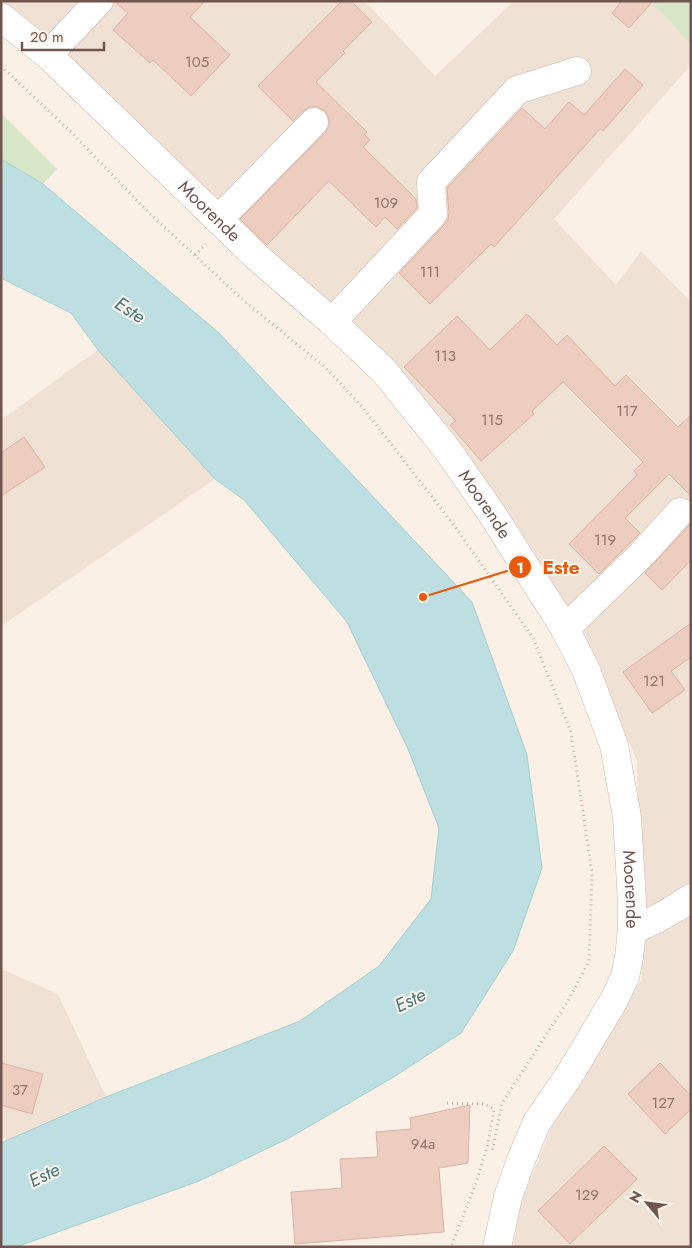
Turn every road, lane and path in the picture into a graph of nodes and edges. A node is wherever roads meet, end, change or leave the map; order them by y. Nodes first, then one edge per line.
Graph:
1 (99, 1) edge
2 (1, 17) edge
3 (48, 55) junction
4 (1, 66) edge
5 (577, 71) dead end
6 (314, 122) dead end
7 (218, 220) junction
8 (332, 322) junction
9 (680, 512) dead end
10 (565, 629) junction
11 (691, 898) edge
12 (632, 930) junction
13 (447, 1103) dead end
14 (490, 1162) dead end
15 (508, 1197) junction
16 (451, 1247) edge
17 (479, 1247) edge
18 (497, 1247) edge

1 - 3 street
2 - 3 street, Moorende
3 - 7 street, Moorende
4 - 14 path
5 - 8 street
6 - 7 street
7 - 8 street, Moorende
8 - 10 street, Moorende
9 - 10 street
10 - 12 street, Moorende
11 - 12 street
12 - 15 street, Moorende
13 - 16 path
15 - 17 street
15 - 18 street, Moorende

